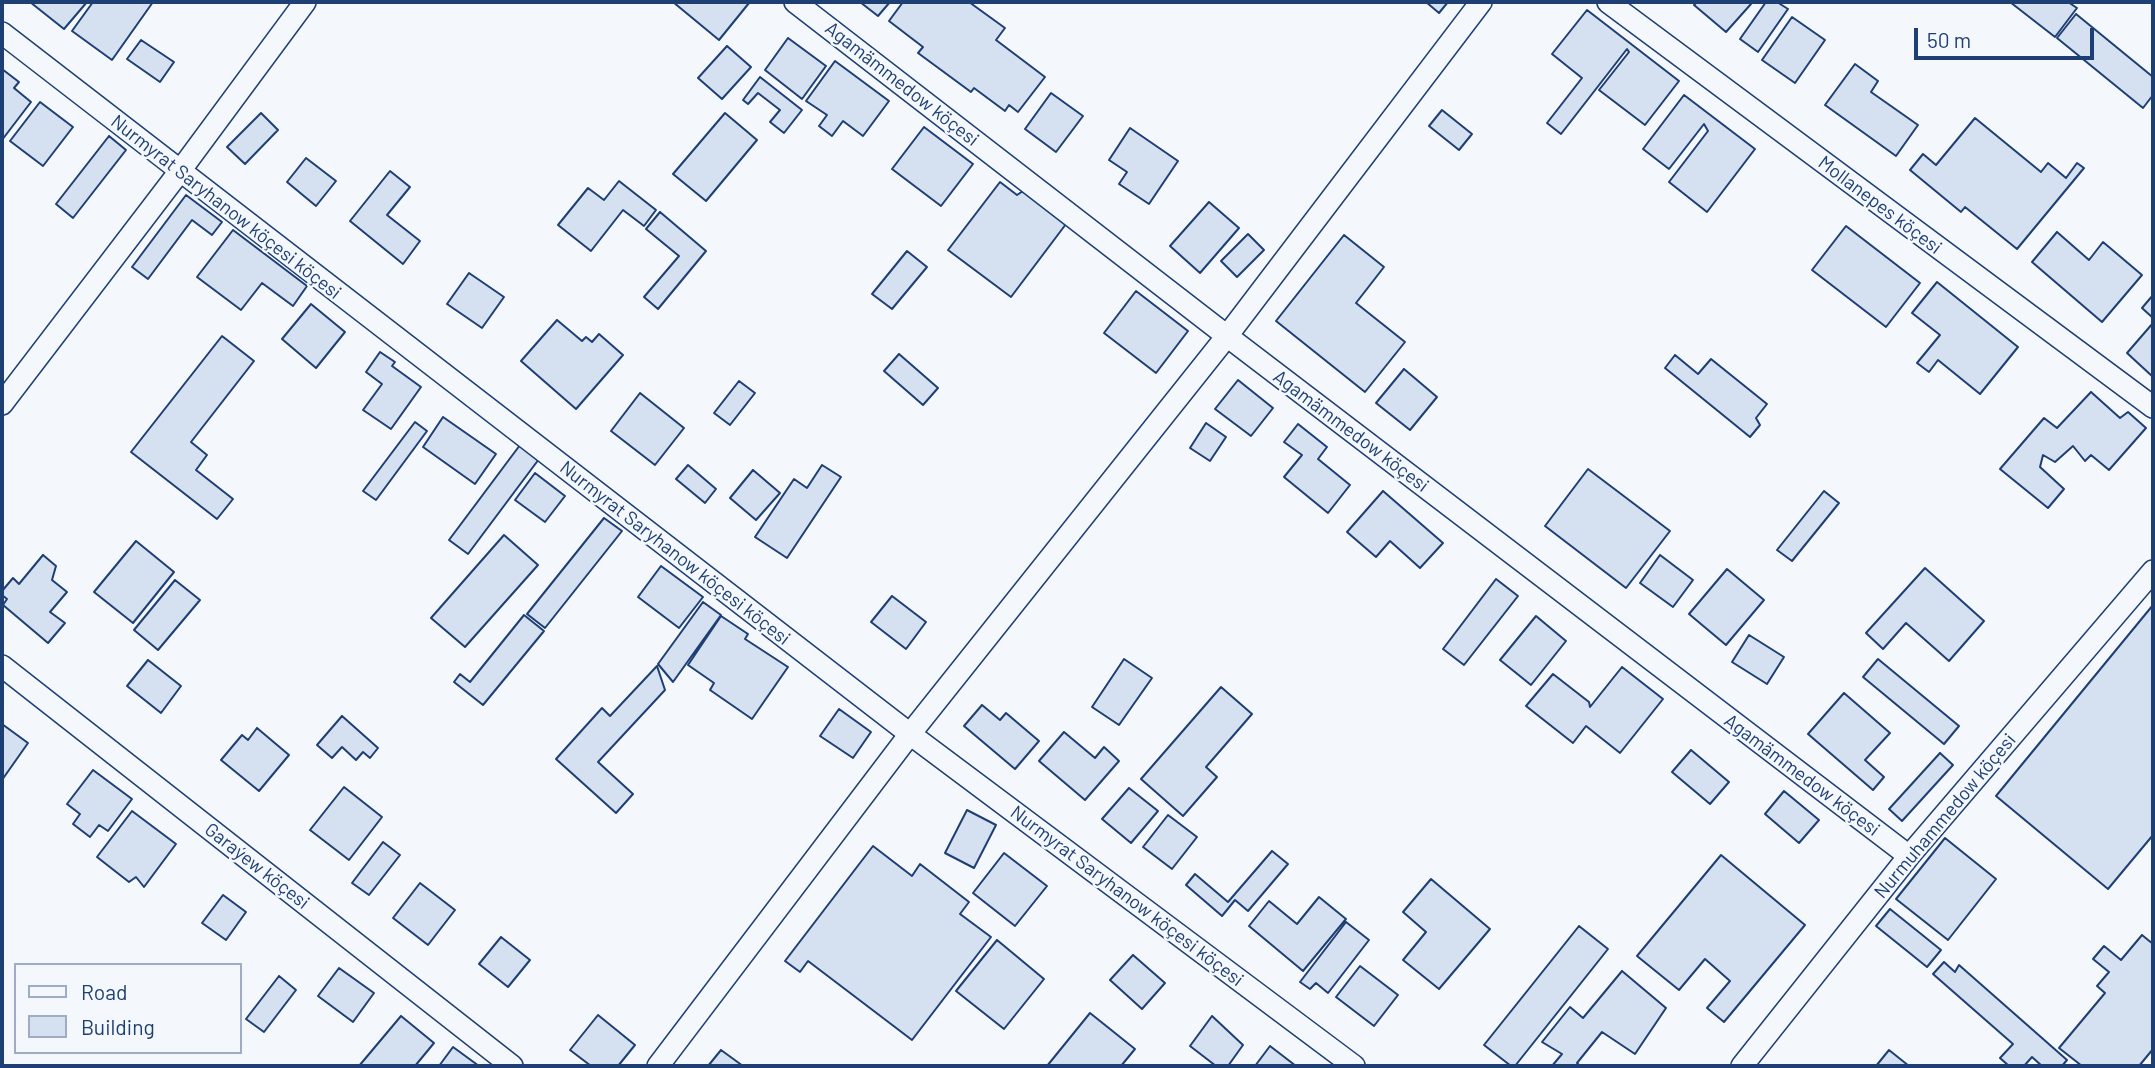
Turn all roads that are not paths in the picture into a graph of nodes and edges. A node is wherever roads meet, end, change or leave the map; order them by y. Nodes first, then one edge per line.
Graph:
1 (304, 2) edge
2 (795, 2) edge
3 (1481, 2) edge
4 (1608, 2) edge
5 (2, 33) edge
6 (180, 171) junction
7 (1227, 336) junction
8 (2, 404) edge
9 (2153, 407) edge
10 (2153, 570) edge
11 (2, 666) edge
12 (910, 734) junction
13 (1909, 856) junction
14 (512, 1066) edge
15 (658, 1066) edge
16 (1354, 1066) edge
17 (1742, 1066) edge

1 - 6 street
2 - 7 street, Agamämmedow köçesi
3 - 7 street
4 - 9 street, Mollanepes köçesi
5 - 6 street, Nurmyrat Saryhanow köçesi köçesi
6 - 8 street
6 - 12 street, Nurmyrat Saryhanow köçesi köçesi
7 - 12 street
7 - 13 street, Agamämmedow köçesi
10 - 13 street, Nurmuhammedow köçesi
11 - 14 street, Garaýew köçesi
12 - 15 street
12 - 16 street, Nurmyrat Saryhanow köçesi köçesi
13 - 17 street, Nurmuhammedow köçesi

